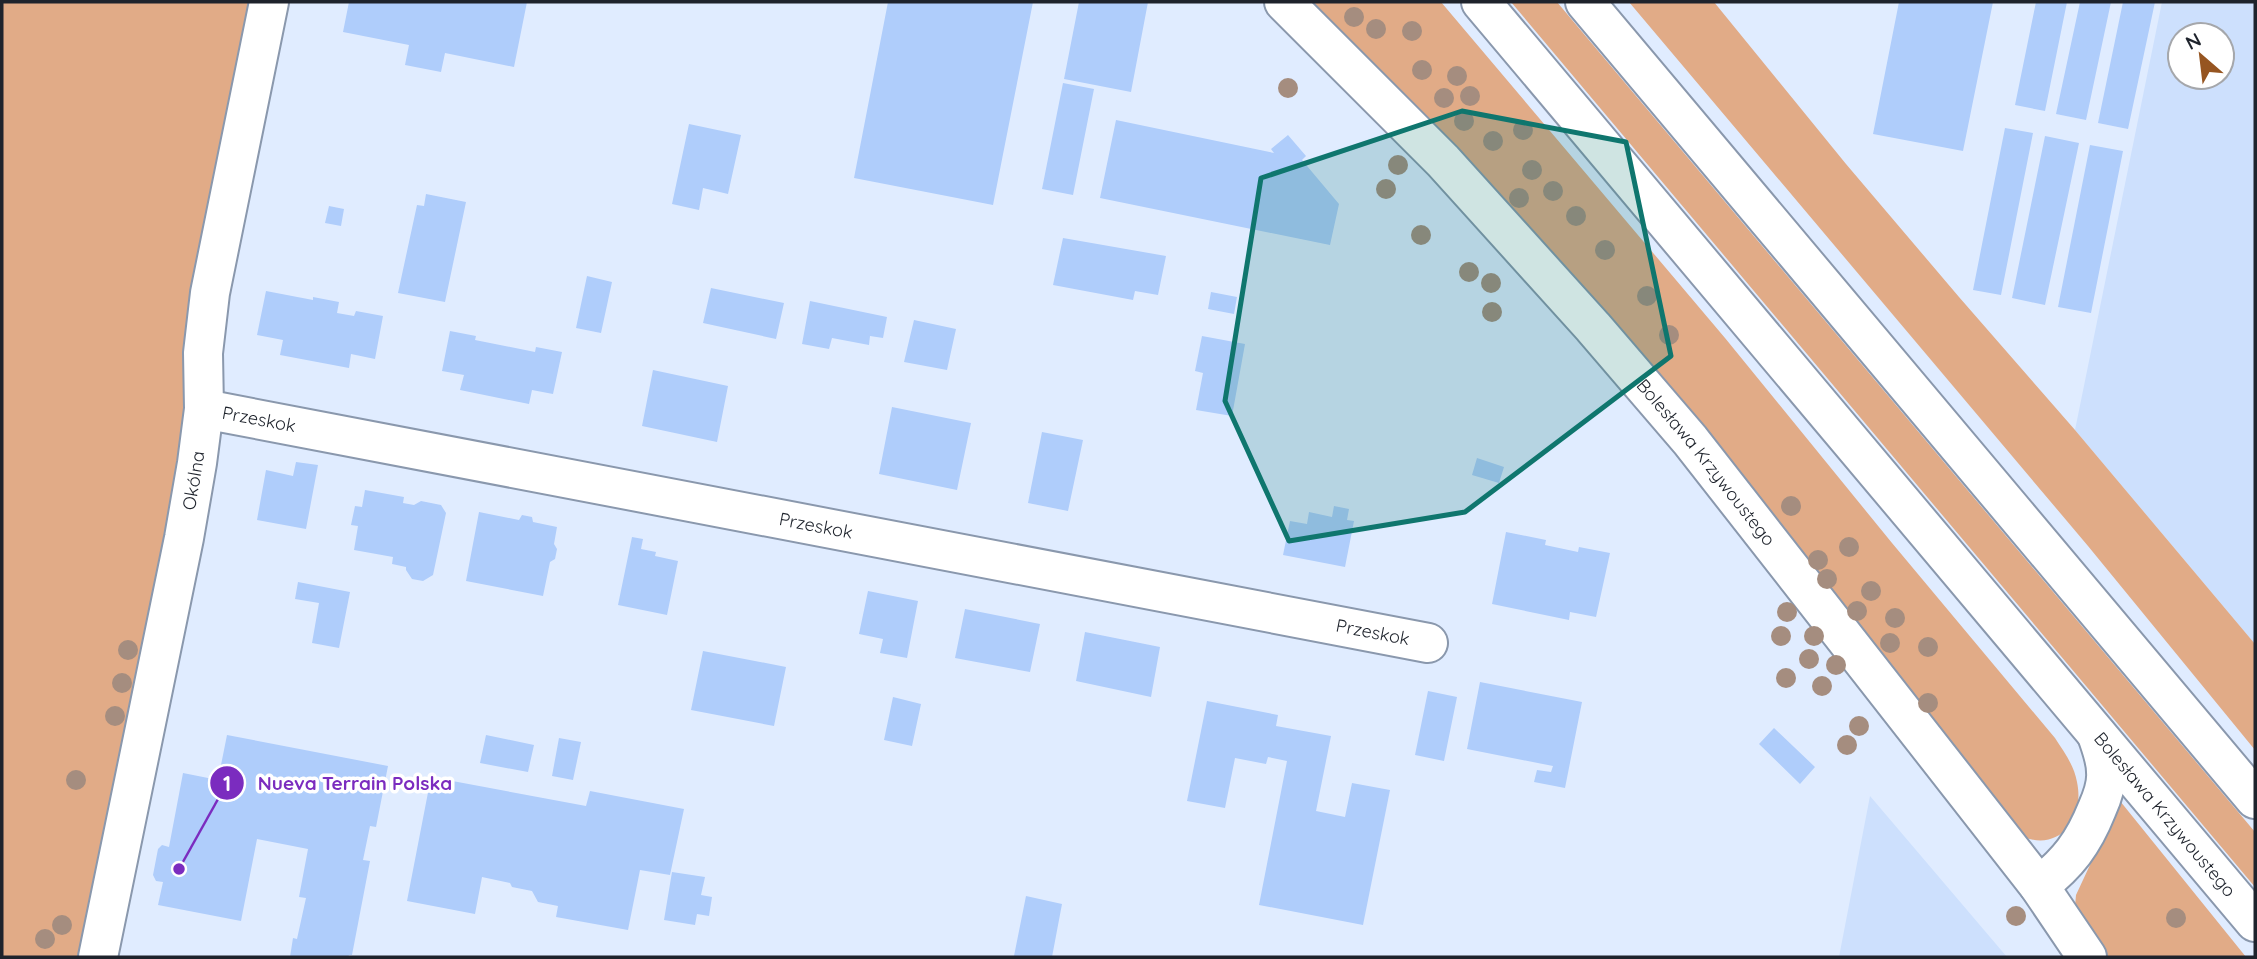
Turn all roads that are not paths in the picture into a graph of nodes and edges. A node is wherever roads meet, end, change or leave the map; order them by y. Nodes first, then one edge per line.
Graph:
1 (269, 2) edge
2 (1284, 2) edge
3 (1481, 2) edge
4 (1586, 2) edge
5 (204, 409) junction
6 (1428, 643) dead end
7 (2096, 733) junction
8 (2255, 799) edge
9 (2039, 886) junction
10 (2255, 922) edge
11 (98, 957) edge
12 (2087, 957) edge

1 - 5 street, Okólna
2 - 9 street, Bolesława Krzywoustego
3 - 7 street, Bolesława Krzywoustego
4 - 8 street
5 - 6 street, Przeskok
5 - 11 street, Okólna
7 - 9 street
7 - 10 street, Bolesława Krzywoustego
9 - 12 street, Bolesława Krzywoustego

